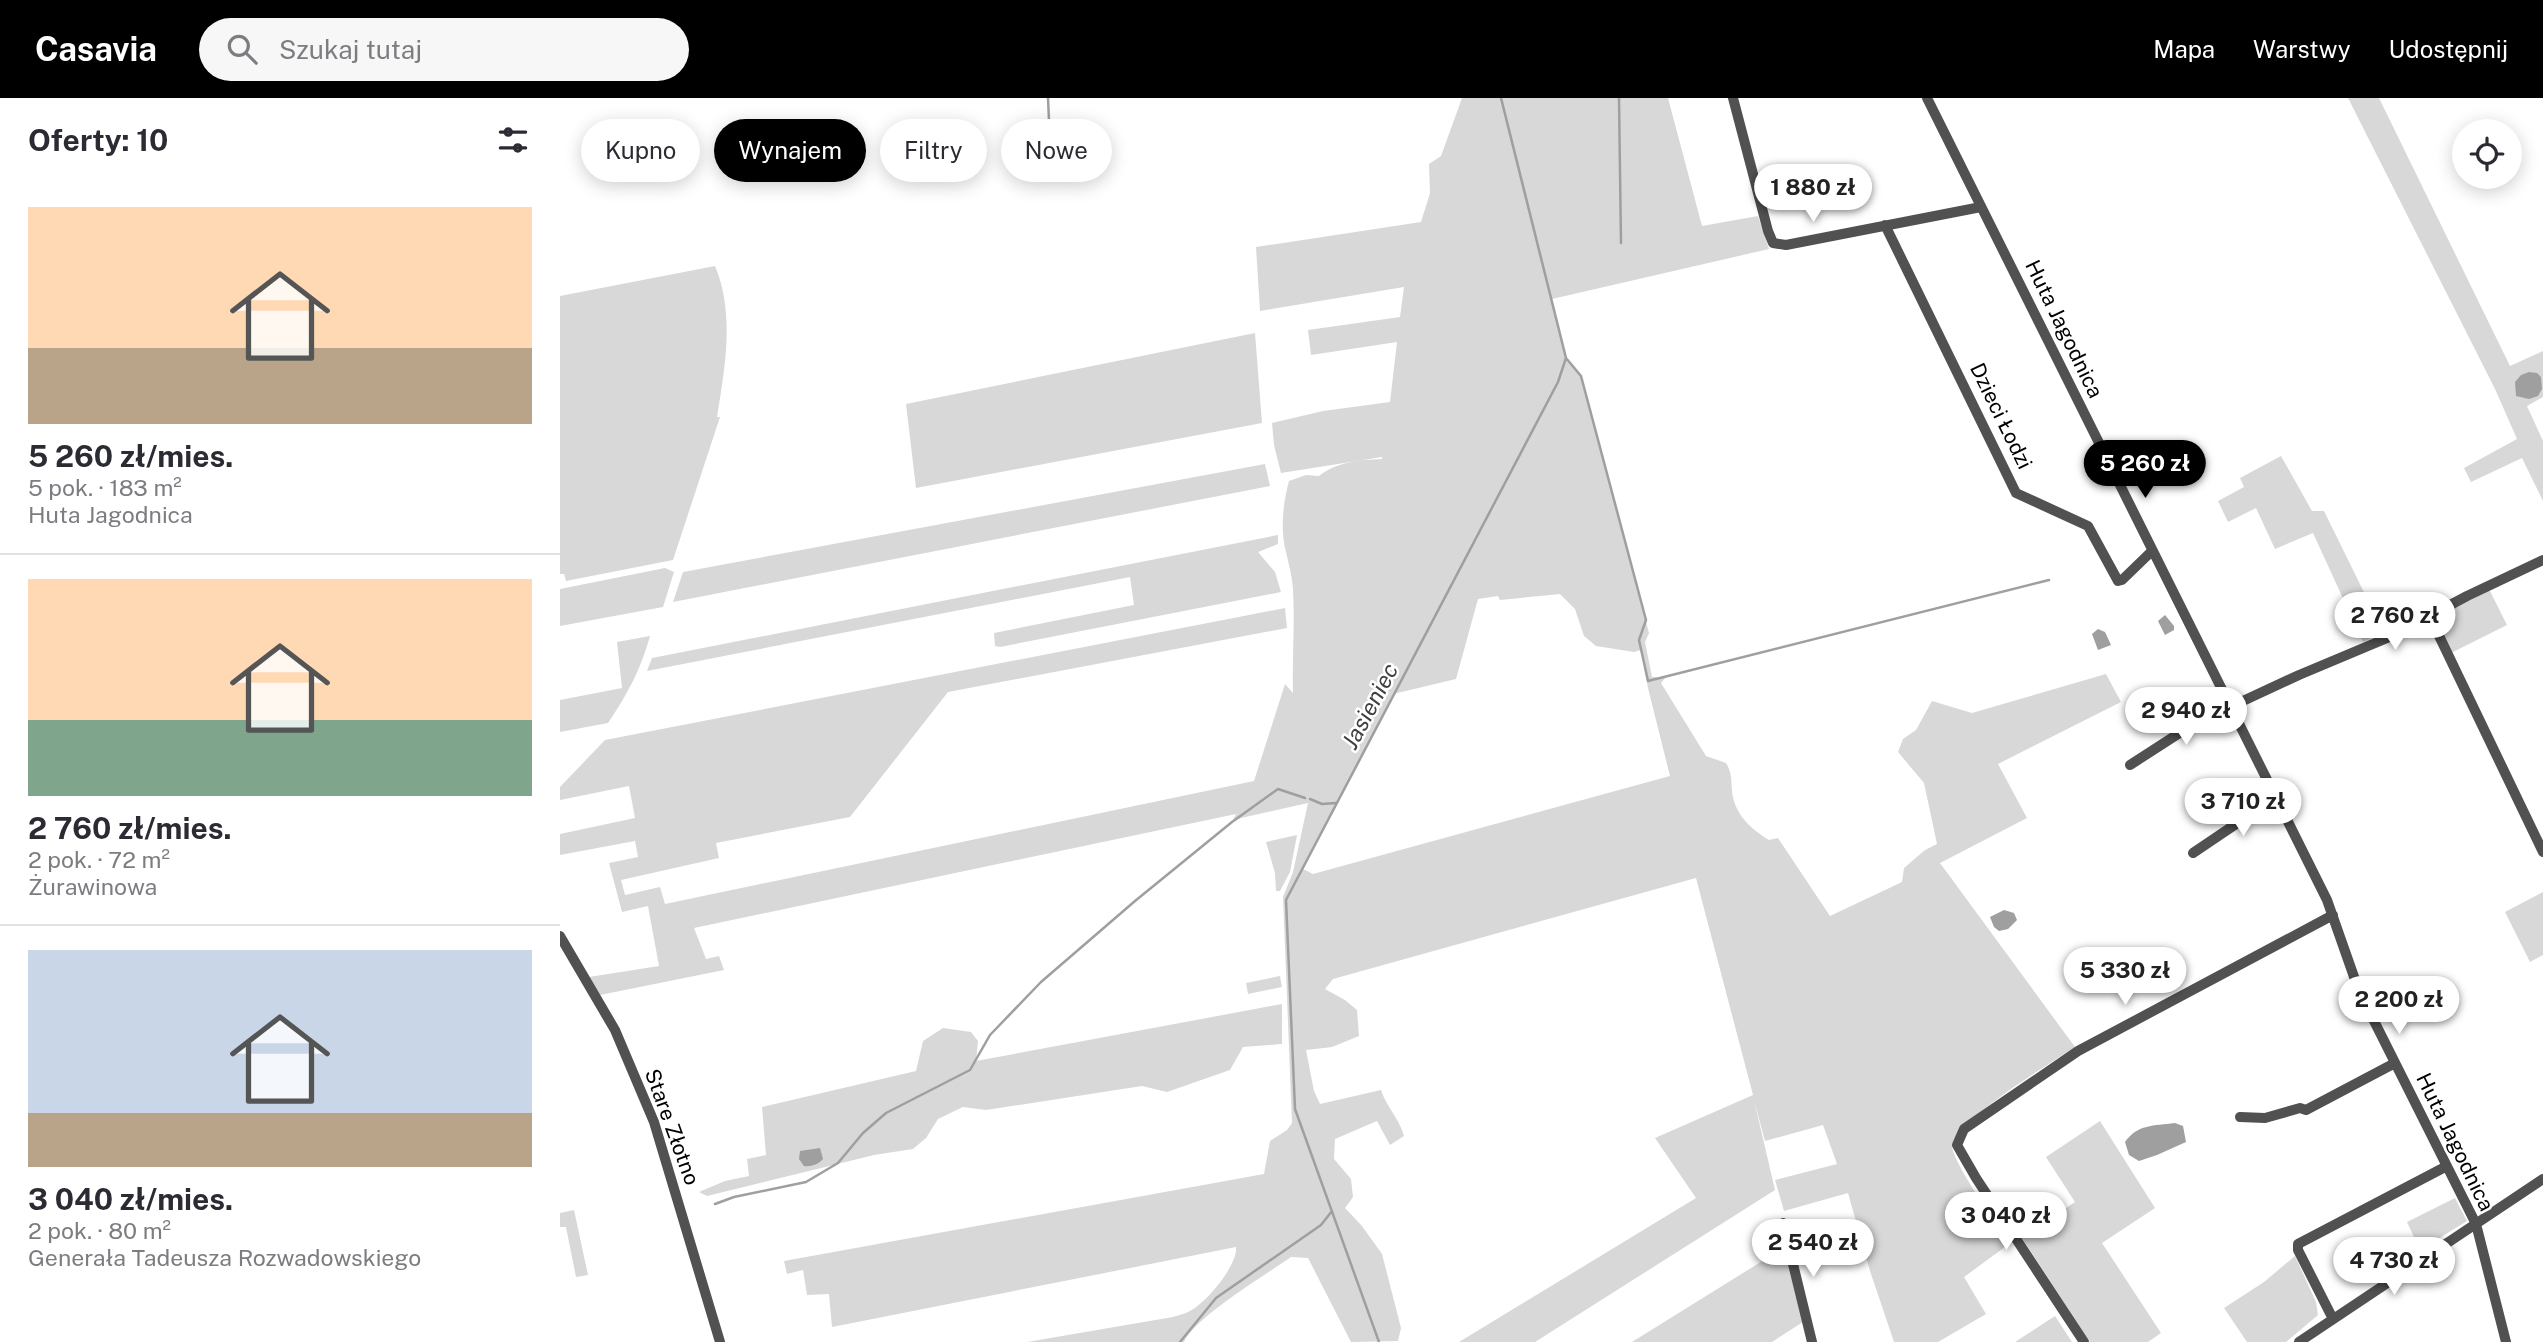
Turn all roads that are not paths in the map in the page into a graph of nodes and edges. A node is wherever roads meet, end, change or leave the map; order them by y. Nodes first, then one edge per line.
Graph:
1 (1734, 98) edge
2 (1927, 98) edge
3 (1981, 207) junction
4 (1885, 225) junction
5 (2152, 551) junction
6 (2543, 560) edge
7 (2429, 615) junction
8 (2230, 707) junction
9 (2130, 765) dead end
10 (2276, 797) junction
11 (2543, 852) edge
12 (2193, 853) dead end
13 (2333, 915) junction
14 (560, 936) edge
15 (2395, 1063) junction
16 (2240, 1117) dead end
17 (2447, 1166) junction
18 (2543, 1180) edge
19 (1783, 1223) dead end
20 (2476, 1224) junction
21 (2333, 1319) junction
22 (720, 1342) edge
23 (1812, 1342) edge
24 (2084, 1342) edge
25 (2299, 1342) edge
26 (2506, 1342) edge

1 - 4 street
2 - 3 street, Huta Jagodnica
3 - 4 street
3 - 5 street, Huta Jagodnica
4 - 5 street, Dzieci Łodzi
5 - 8 street, Huta Jagodnica
6 - 7 street
7 - 8 street
7 - 11 street
8 - 9 street
8 - 10 street, Huta Jagodnica
10 - 12 street
10 - 13 street, Huta Jagodnica
13 - 15 street, Huta Jagodnica
13 - 24 street
14 - 22 street, Stare Złotno
15 - 16 street
15 - 17 street, Huta Jagodnica
17 - 20 street, Huta Jagodnica
17 - 21 street
18 - 20 street
19 - 23 street
20 - 21 street
20 - 26 street, Huta Jagodnica
21 - 25 street

